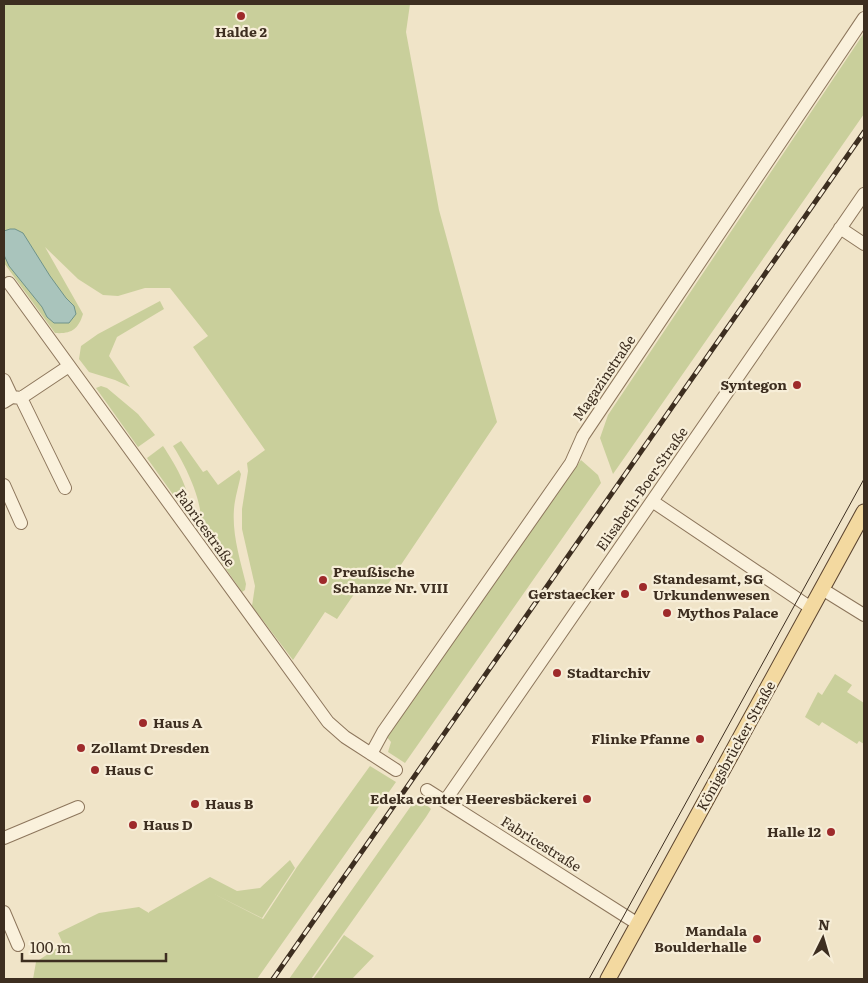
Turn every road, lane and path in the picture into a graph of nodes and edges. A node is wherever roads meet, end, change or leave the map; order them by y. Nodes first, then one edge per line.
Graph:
1 (864, 18) edge
2 (864, 194) edge
3 (840, 228) junction
4 (864, 244) edge
5 (9, 283) dead end
6 (69, 366) junction
7 (4, 380) edge
8 (12, 399) edge
9 (4, 485) edge
10 (65, 488) dead end
11 (652, 501) junction
12 (864, 512) edge
13 (21, 522) dead end
14 (822, 589) junction
15 (811, 608) junction
16 (863, 615) edge
17 (371, 754) junction
18 (396, 770) dead end
19 (427, 790) dead end
20 (445, 801) junction
21 (78, 806) dead end
22 (4, 838) edge
23 (4, 912) edge
24 (638, 924) junction
25 (18, 945) dead end
26 (608, 979) edge

1 - 17 street, Magazinstraße
2 - 3 street, Elisabeth-Boer-Straße
3 - 4 street
3 - 11 street, Elisabeth-Boer-Straße
5 - 6 street, Fabricestraße
6 - 8 street
6 - 17 street, Fabricestraße
7 - 8 street
8 - 10 street
9 - 13 street
11 - 15 street
11 - 20 street, Elisabeth-Boer-Straße
12 - 14 main road, Königsbrücker Straße
14 - 15 main road, Königsbrücker Straße
14 - 16 street
15 - 24 main road, Königsbrücker Straße
17 - 18 street, Fabricestraße
19 - 20 street, Fabricestraße
20 - 24 street, Fabricestraße
21 - 22 street
23 - 25 street
24 - 26 main road, Königsbrücker Straße

